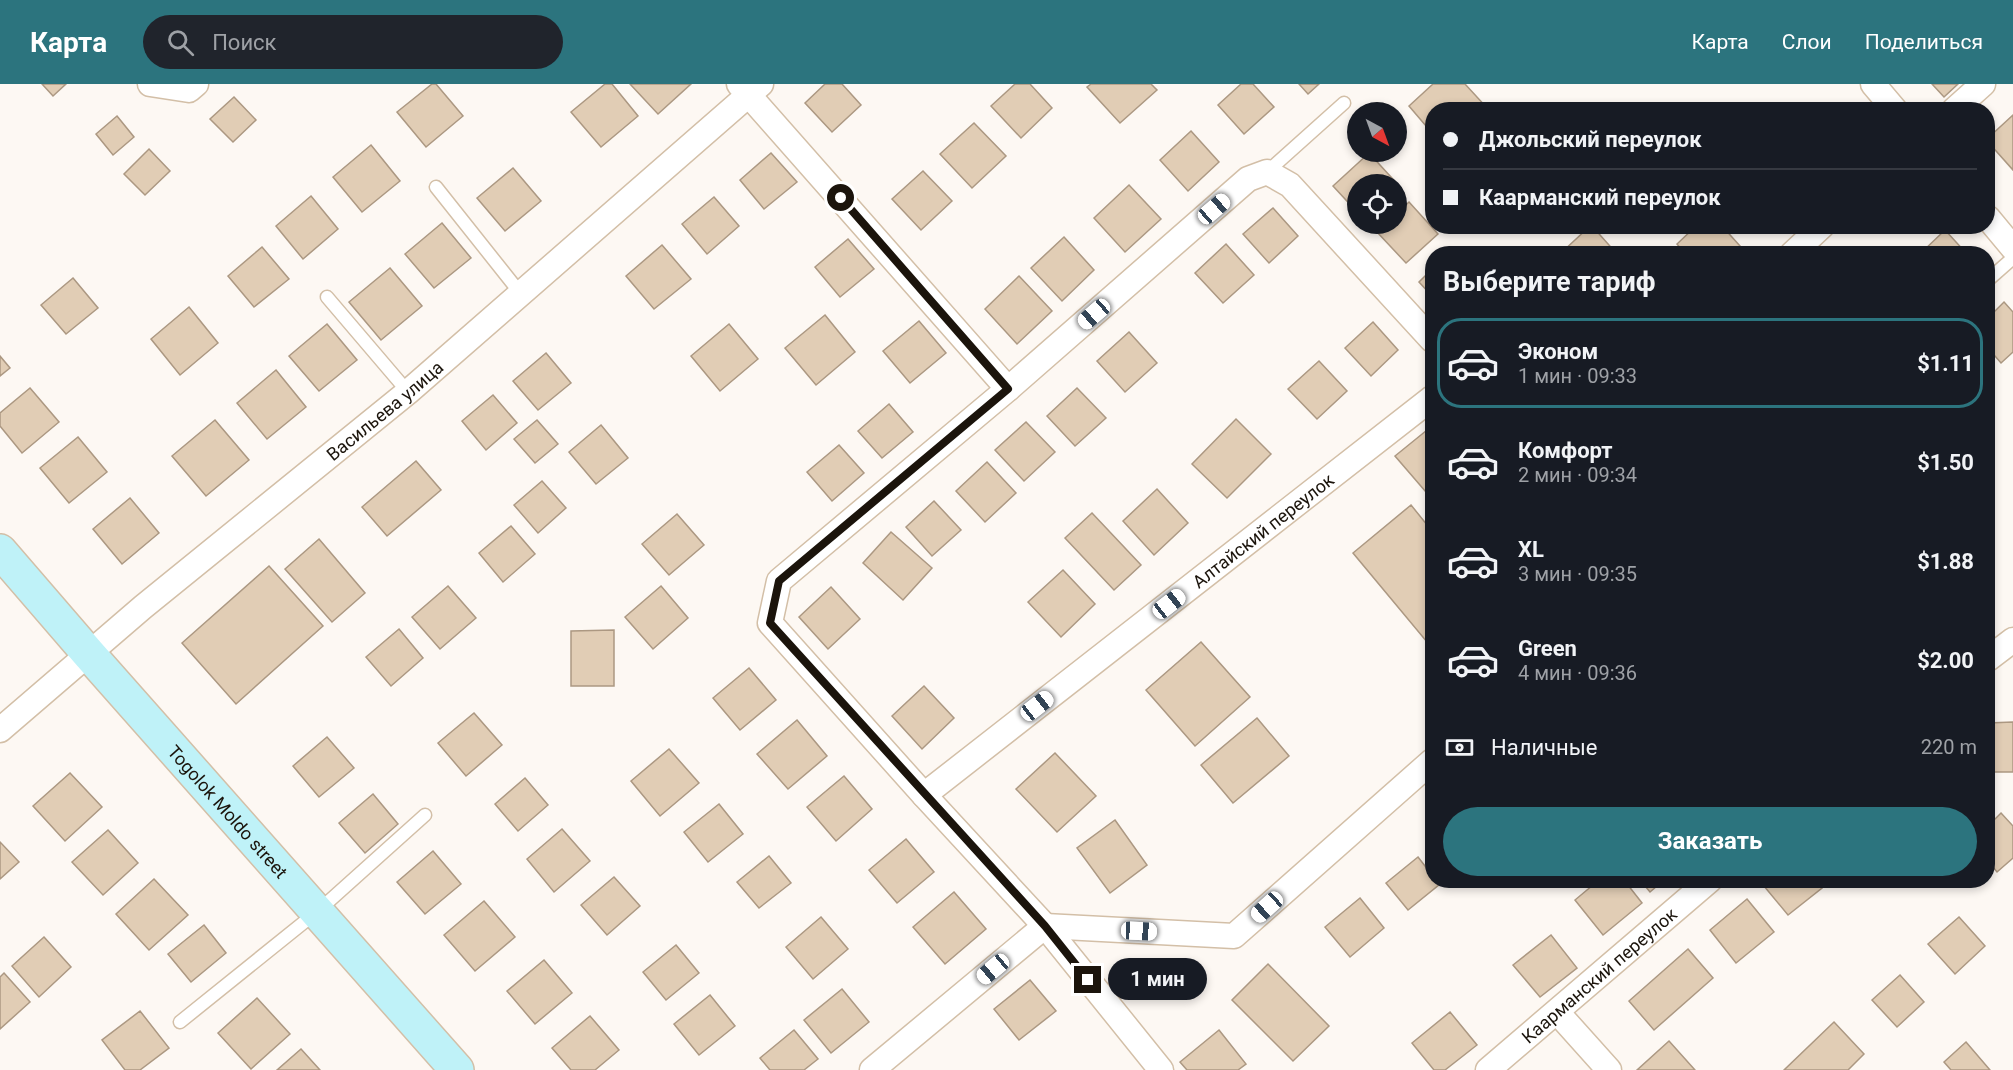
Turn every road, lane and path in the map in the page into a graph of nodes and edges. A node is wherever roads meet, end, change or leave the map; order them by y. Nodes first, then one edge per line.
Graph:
1 (150, 84) edge
2 (196, 84) edge
3 (1873, 84) edge
4 (1983, 84) edge
5 (750, 88) edge
6 (1888, 102) edge
7 (1963, 102) edge
8 (1344, 103) dead end
9 (1267, 172) junction
10 (436, 187) dead end
11 (1995, 226) edge
12 (1813, 234) edge
13 (1801, 246) edge
14 (2013, 248) edge
15 (2013, 258) edge
16 (1995, 274) edge
17 (521, 294) junction
18 (327, 297) dead end
19 (1425, 332) edge
20 (1008, 389) junction
21 (408, 392) junction
22 (1425, 403) edge
23 (0, 551) edge
24 (2013, 640) edge
25 (88, 653) junction
26 (1995, 654) edge
27 (0, 730) edge
28 (1425, 767) edge
29 (924, 795) junction
30 (425, 815) dead end
31 (1701, 888) edge
32 (318, 911) junction
33 (1045, 926) junction
34 (1557, 1012) junction
35 (180, 1022) dead end
36 (457, 1070) edge
37 (872, 1070) edge
38 (1161, 1070) edge
39 (1488, 1070) edge
40 (1609, 1070) edge

1 - 2 street
3 - 6 street
4 - 7 street
5 - 17 street, Васильева улица
5 - 20 street
8 - 9 lane
9 - 19 street
9 - 20 street
10 - 17 lane
11 - 14 street
12 - 13 street
15 - 16 lane
17 - 21 street, Васильева улица
18 - 21 lane
20 - 29 street
21 - 25 street, Васильева улица
22 - 29 street, Алтайский переулок
23 - 25 main road, Togolok Moldo street
24 - 26 street
25 - 27 street, Васильева улица
25 - 32 main road, Togolok Moldo street
28 - 33 street
29 - 33 street
30 - 32 lane
31 - 34 street, Каарманский переулок
32 - 35 lane
32 - 36 main road, Togolok Moldo street
33 - 37 street
33 - 38 street
34 - 39 street, Каарманский переулок
34 - 40 street

